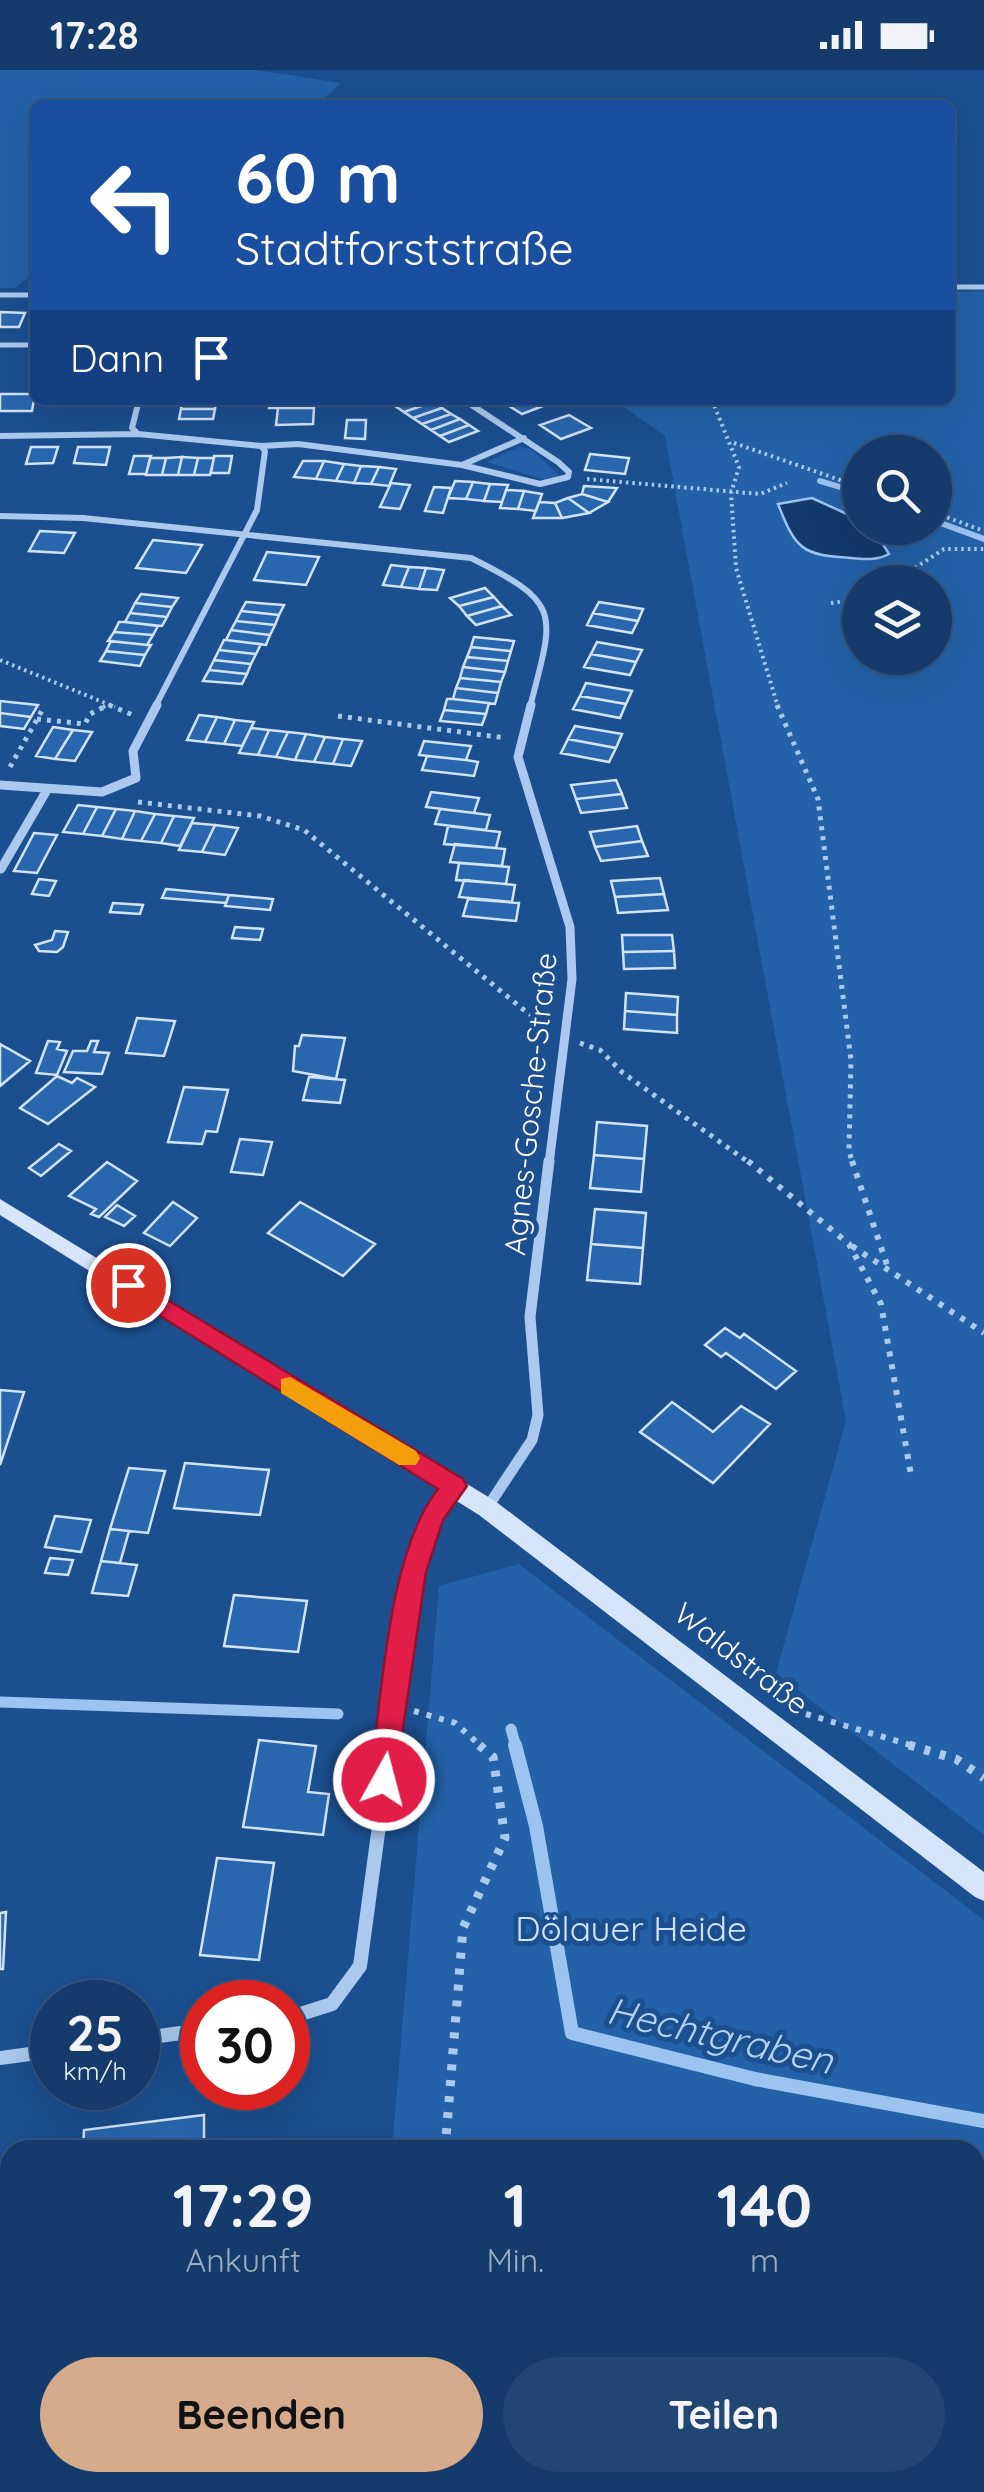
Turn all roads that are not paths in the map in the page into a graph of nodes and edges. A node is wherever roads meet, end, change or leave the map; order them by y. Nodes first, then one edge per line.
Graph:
1 (955, 287) edge
2 (984, 287) edge
3 (0, 295) edge
4 (30, 295) edge
5 (0, 345) edge
6 (30, 345) edge
7 (138, 405) edge
8 (472, 405) edge
9 (138, 434) junction
10 (0, 436) edge
11 (524, 438) junction
12 (262, 446) junction
13 (462, 465) junction
14 (0, 516) edge
15 (244, 533) junction
16 (0, 785) edge
17 (47, 790) junction
18 (1, 869) edge
19 (0, 1206) edge
20 (454, 1486) junction
21 (487, 1508) junction
22 (984, 1888) edge
23 (310, 2015) edge
24 (30, 2054) edge
25 (0, 2058) edge

1 - 2 street
3 - 4 street
5 - 6 street
7 - 9 street
8 - 11 street
9 - 10 street
9 - 12 street
11 - 13 street
11 - 13 street
12 - 13 street
12 - 15 street
14 - 15 street, Agnes-Gosche-Straße
15 - 17 street
15 - 21 street, Agnes-Gosche-Straße
16 - 17 street
17 - 18 street
19 - 20 main road, Waldstraße
20 - 21 main road, Waldstraße
20 - 23 street
21 - 22 main road, Waldstraße
24 - 25 street

